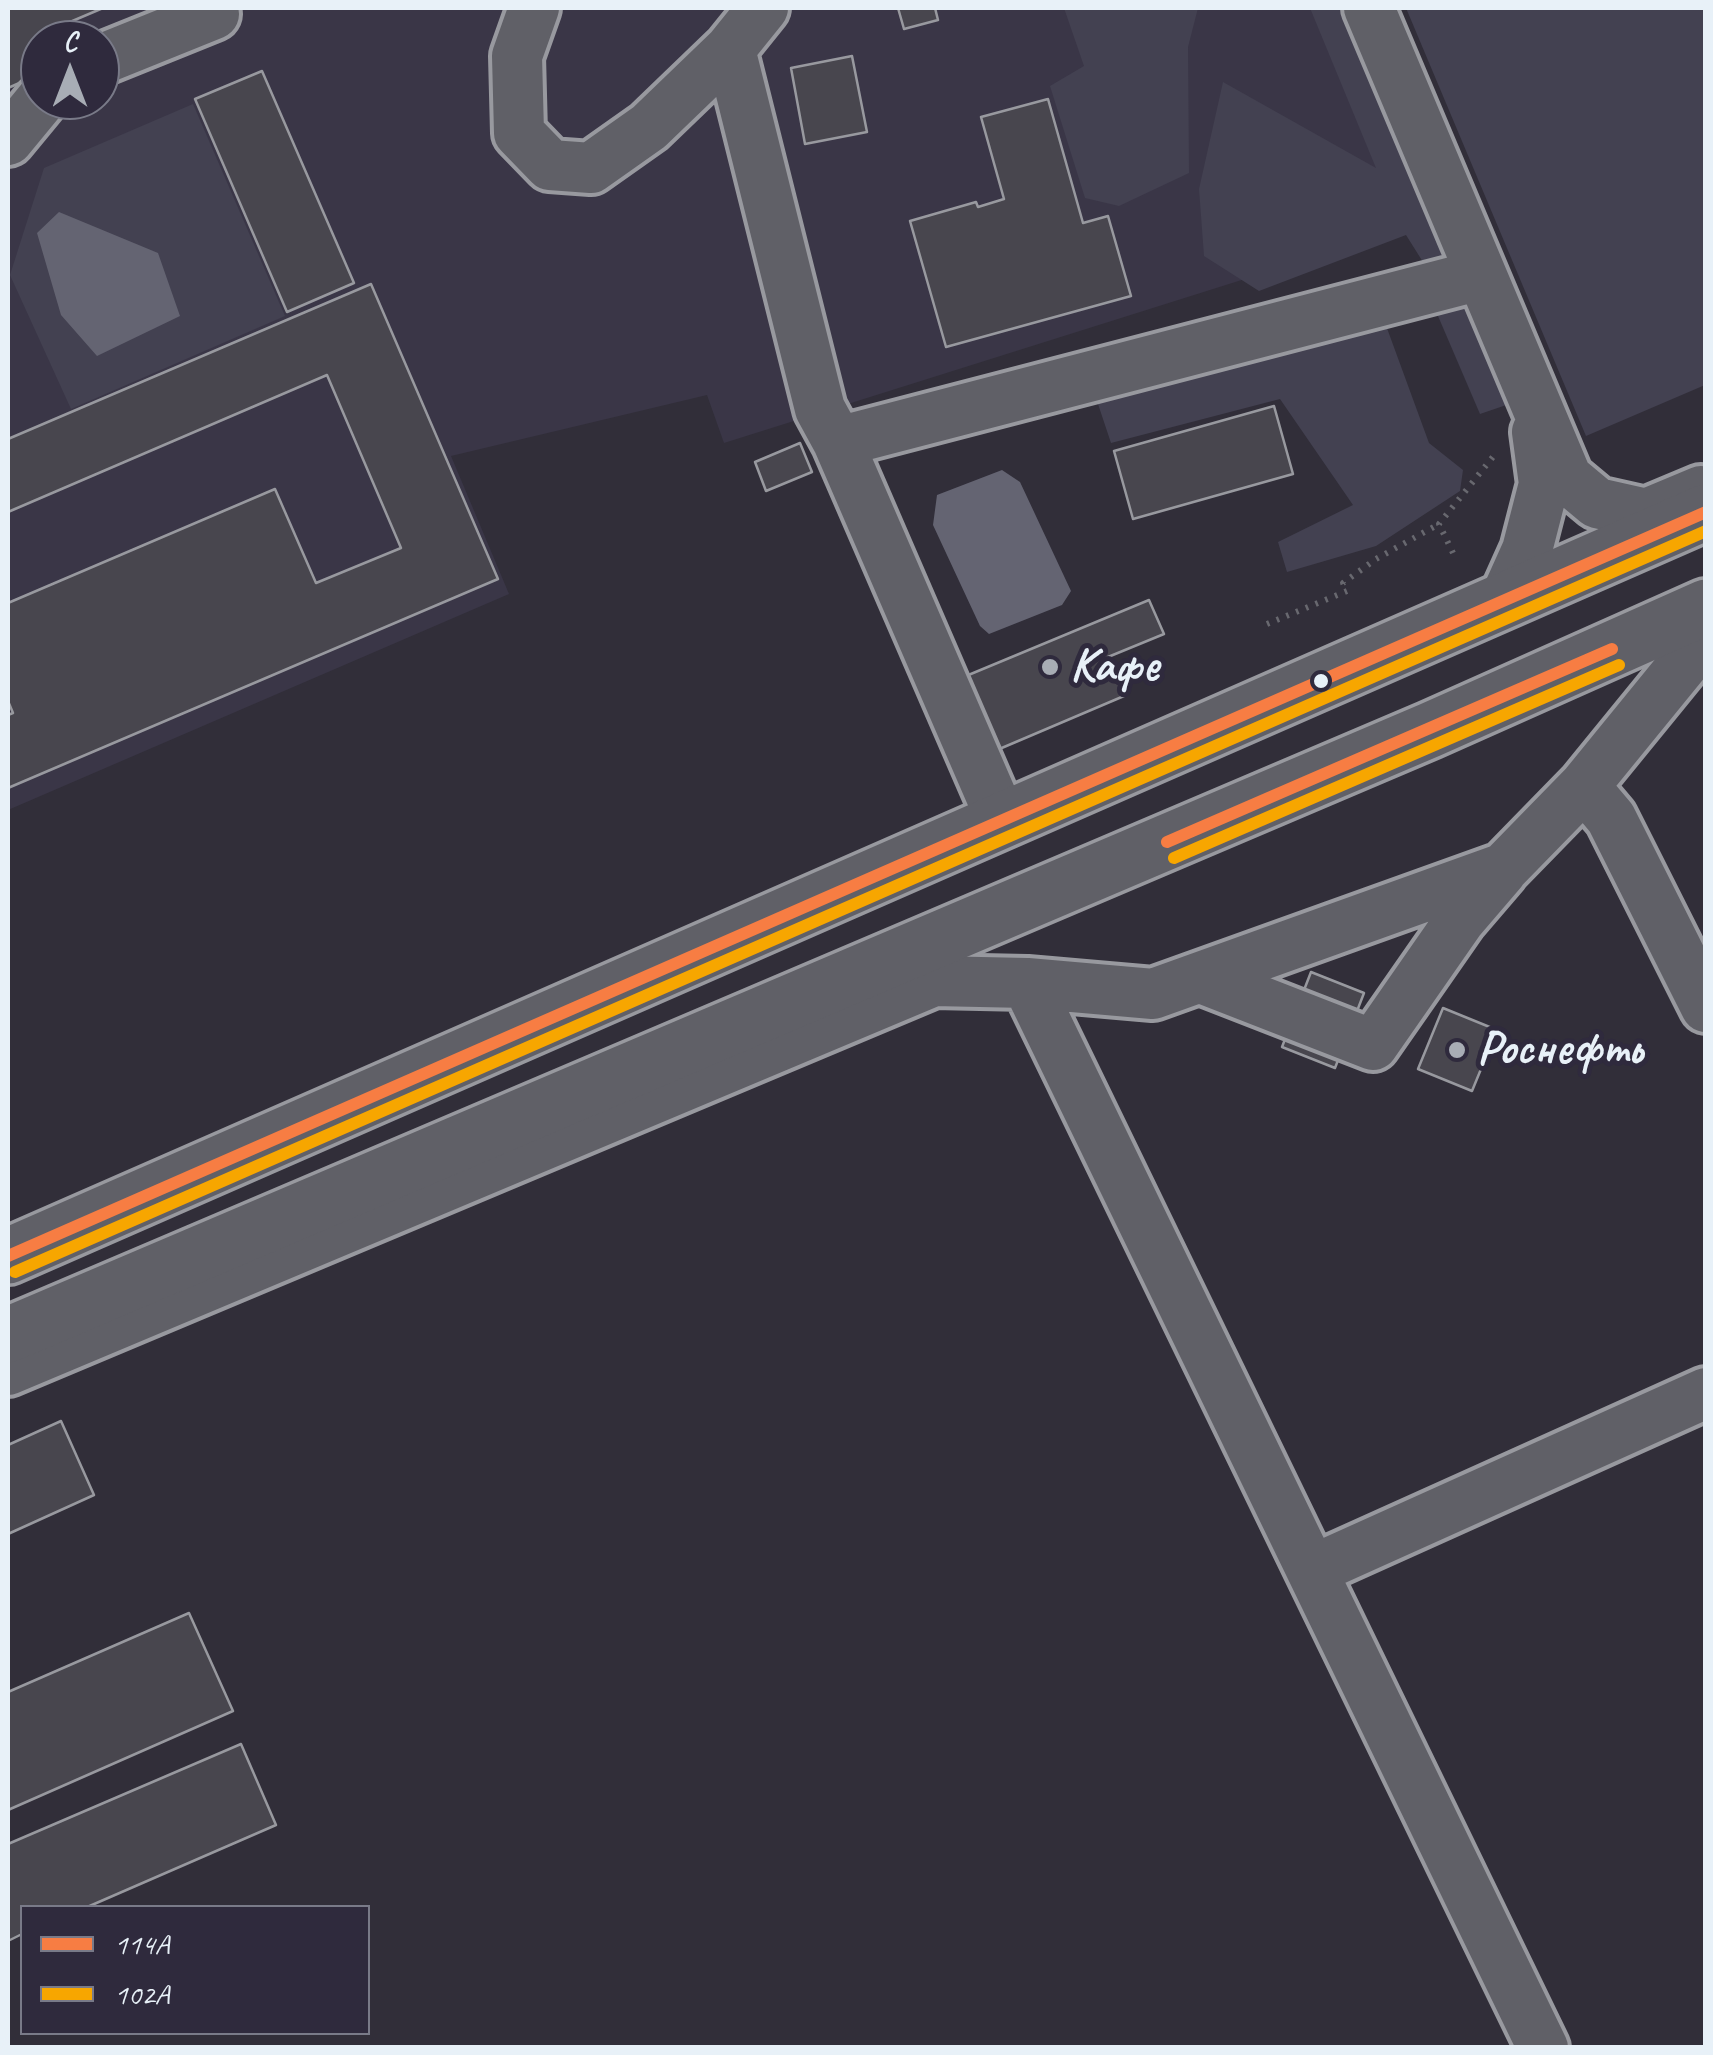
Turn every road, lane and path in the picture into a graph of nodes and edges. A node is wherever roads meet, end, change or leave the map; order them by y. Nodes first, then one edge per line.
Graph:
1 (534, 8) edge
2 (763, 8) edge
3 (1370, 8) edge
4 (214, 14) dead end
5 (730, 49) junction
6 (120, 52) edge
7 (24, 120) edge
8 (8, 140) edge
9 (1480, 275) junction
10 (1532, 398) junction
11 (838, 442) junction
12 (1706, 489) edge
13 (1706, 512) edge
14 (1440, 524) junction
15 (1453, 553) dead end
16 (1505, 599) junction
17 (1706, 607) edge
18 (1267, 624) dead end
19 (1706, 650) edge
20 (1584, 786) junction
21 (1002, 821) junction
22 (1504, 868) junction
23 (1202, 978) junction
24 (1027, 983) junction
25 (1706, 1006) edge
26 (8, 1256) edge
27 (8, 1335) edge
28 (8, 1370) edge
29 (1706, 1393) edge
30 (1313, 1570) junction
31 (1543, 2048) edge

1 - 5 street
2 - 5 street
3 - 9 street
4 - 6 street
5 - 11 street
7 - 8 street
9 - 10 street
9 - 11 street
10 - 12 street
10 - 14 path
10 - 16 street
11 - 21 street
13 - 16 main road
14 - 15 path
14 - 18 path
16 - 21 main road
17 - 27 main road
19 - 20 street
20 - 22 street
20 - 25 street
21 - 26 main road
22 - 23 street
22 - 23 street
23 - 24 street
24 - 28 street
24 - 30 street
29 - 30 street
30 - 31 street

